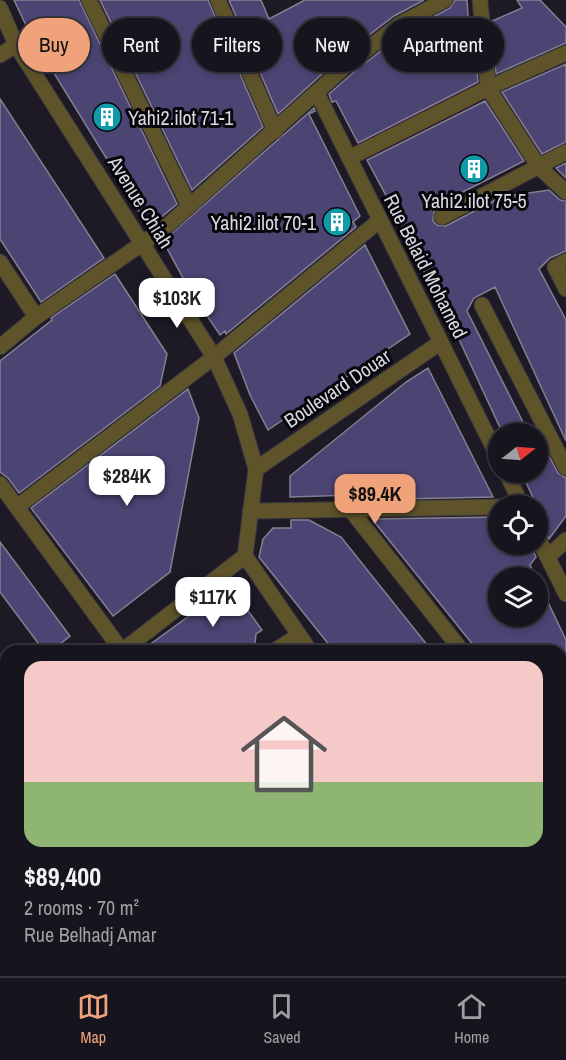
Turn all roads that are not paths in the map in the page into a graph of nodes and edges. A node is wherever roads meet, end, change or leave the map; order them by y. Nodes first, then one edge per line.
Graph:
1 (89, 0) edge
2 (218, 0) edge
3 (446, 0) edge
4 (480, 0) edge
5 (0, 8) edge
6 (16, 45) junction
7 (566, 53) edge
8 (0, 56) edge
9 (488, 88) junction
10 (316, 93) junction
11 (275, 131) junction
12 (566, 152) edge
13 (349, 158) junction
14 (539, 167) junction
15 (566, 192) edge
16 (189, 206) junction
17 (442, 217) dead end
18 (380, 220) junction
19 (143, 243) junction
20 (566, 261) edge
21 (0, 262) edge
22 (566, 289) edge
23 (482, 305) dead end
24 (36, 317) junction
25 (441, 342) junction
26 (0, 347) edge
27 (214, 357) junction
28 (488, 437) edge
29 (566, 468) edge
30 (256, 469) junction
31 (0, 484) edge
32 (17, 507) junction
33 (488, 507) edge
34 (350, 509) junction
35 (250, 511) junction
36 (566, 540) edge
37 (245, 556) junction
38 (548, 557) joint
39 (566, 594) edge
40 (298, 636) junction
41 (118, 645) edge
42 (130, 645) edge
43 (284, 645) edge
44 (305, 645) edge
45 (457, 645) edge

1 - 16 street
2 - 11 street
3 - 10 street
4 - 9 street
5 - 6 street, Avenue Chiah
6 - 8 street
6 - 19 street, Avenue Chiah
7 - 9 street
9 - 13 street
9 - 14 street
10 - 11 street
10 - 13 street, Rue Belaid Mohamed
11 - 16 street
12 - 14 street
13 - 18 street, Rue Belaid Mohamed
14 - 15 street
14 - 17 street
16 - 19 street
18 - 25 street, Rue Belaid Mohamed
18 - 27 street
19 - 24 street
19 - 27 street, Avenue Chiah
20 - 22 street
21 - 24 street
23 - 29 street
24 - 26 street
25 - 28 street, Rue Belaid Mohamed
25 - 30 street, Boulevard Douar
27 - 30 street, Avenue Chiah
27 - 32 street
30 - 35 street, Avenue Chiah
31 - 32 street
32 - 41 street
33 - 34 street
34 - 35 street
34 - 45 street
35 - 37 street, Avenue Chiah
36 - 38 street
37 - 40 street
37 - 42 street
38 - 39 street
40 - 43 street
40 - 44 street

